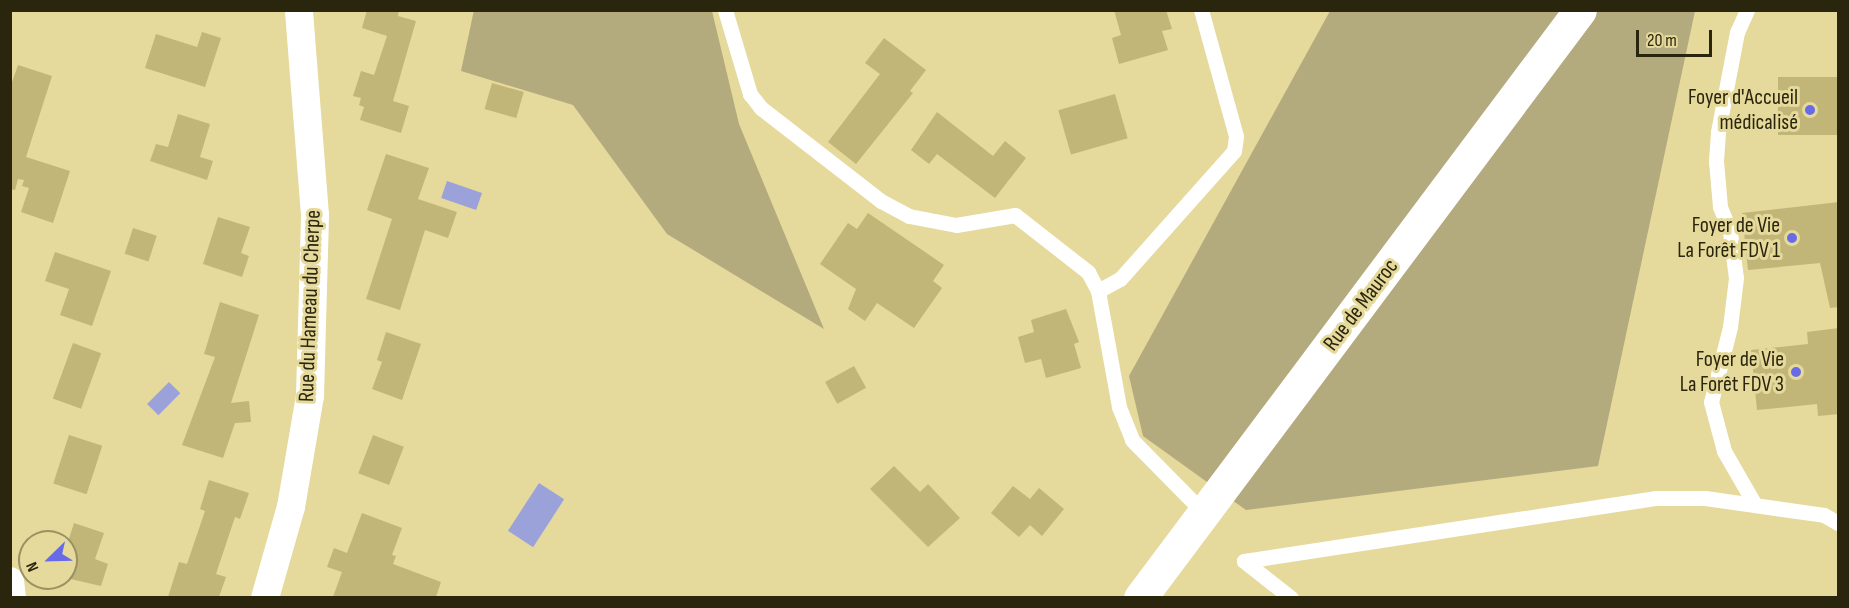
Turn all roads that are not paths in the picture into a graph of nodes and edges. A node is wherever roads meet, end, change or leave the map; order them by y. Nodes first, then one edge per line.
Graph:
1 (299, 10) edge
2 (725, 10) edge
3 (1201, 10) edge
4 (1580, 10) edge
5 (1747, 10) edge
6 (1098, 291) junction
7 (1755, 505) junction
8 (1204, 513) junction
9 (1839, 523) edge
10 (10, 581) edge
11 (12, 597) edge
12 (265, 597) edge
13 (1141, 597) edge
14 (1291, 597) edge

1 - 12 street, Rue du Hameau du Cherpe
2 - 6 lane
3 - 6 lane
4 - 8 street, Rue de Mauroc
5 - 7 lane
6 - 8 lane
7 - 9 lane
7 - 14 lane
8 - 13 street, Rue de Mauroc
10 - 11 street

